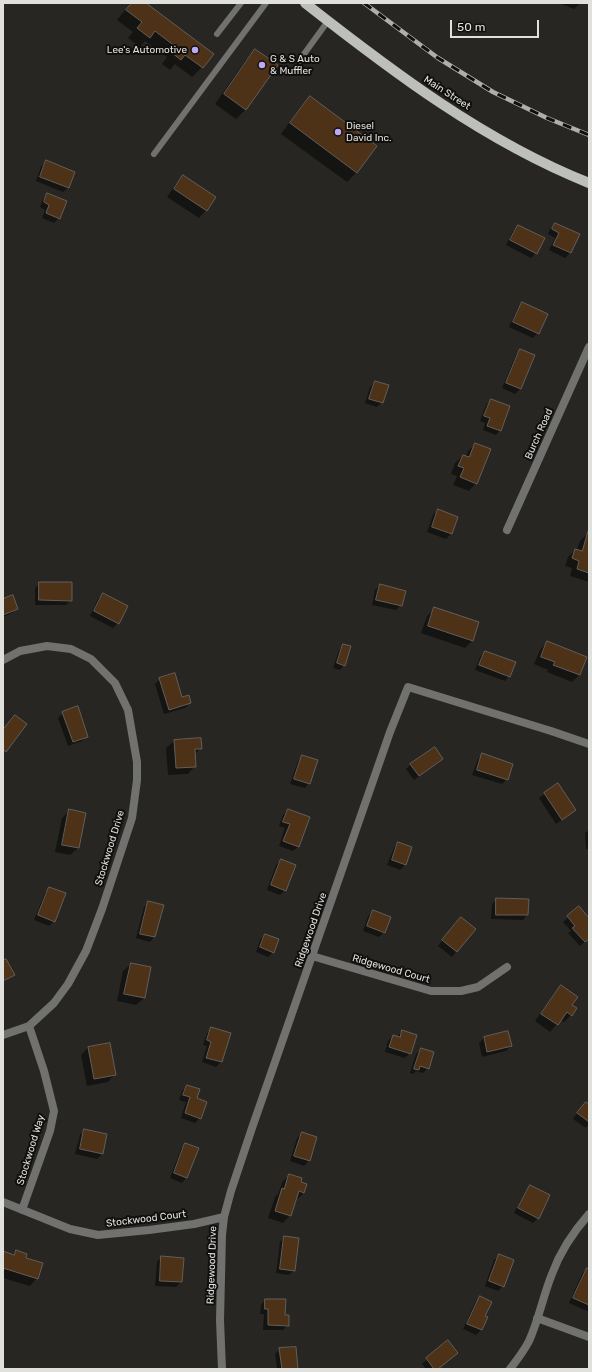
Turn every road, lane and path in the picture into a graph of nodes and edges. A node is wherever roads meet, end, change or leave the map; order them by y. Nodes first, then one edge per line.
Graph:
1 (241, 3) edge
2 (266, 3) edge
3 (305, 3) edge
4 (328, 22) junction
5 (217, 34) dead end
6 (299, 61) dead end
7 (154, 154) dead end
8 (589, 182) edge
9 (589, 347) edge
10 (507, 530) dead end
11 (3, 660) edge
12 (589, 744) edge
13 (312, 956) junction
14 (507, 967) dead end
15 (29, 1026) junction
16 (3, 1035) edge
17 (3, 1202) edge
18 (22, 1210) junction
19 (589, 1214) edge
20 (224, 1217) junction
21 (537, 1318) junction
22 (589, 1337) edge
23 (222, 1369) edge
24 (510, 1369) edge

1 - 5 lane
2 - 7 lane
3 - 4 main road, Main Street
4 - 6 lane
4 - 8 main road, Main Street
9 - 10 street, Burch Road
11 - 15 street, Stockwood Drive
12 - 13 street, Ridgewood Drive
13 - 14 street, Ridgewood Court
13 - 20 street, Ridgewood Drive
15 - 16 street, Stockwood Drive
15 - 18 street, Stockwood Way
17 - 18 street, Stockwood Court
18 - 20 street, Stockwood Court
19 - 21 street
20 - 23 street, Ridgewood Drive
21 - 22 street
21 - 24 street

